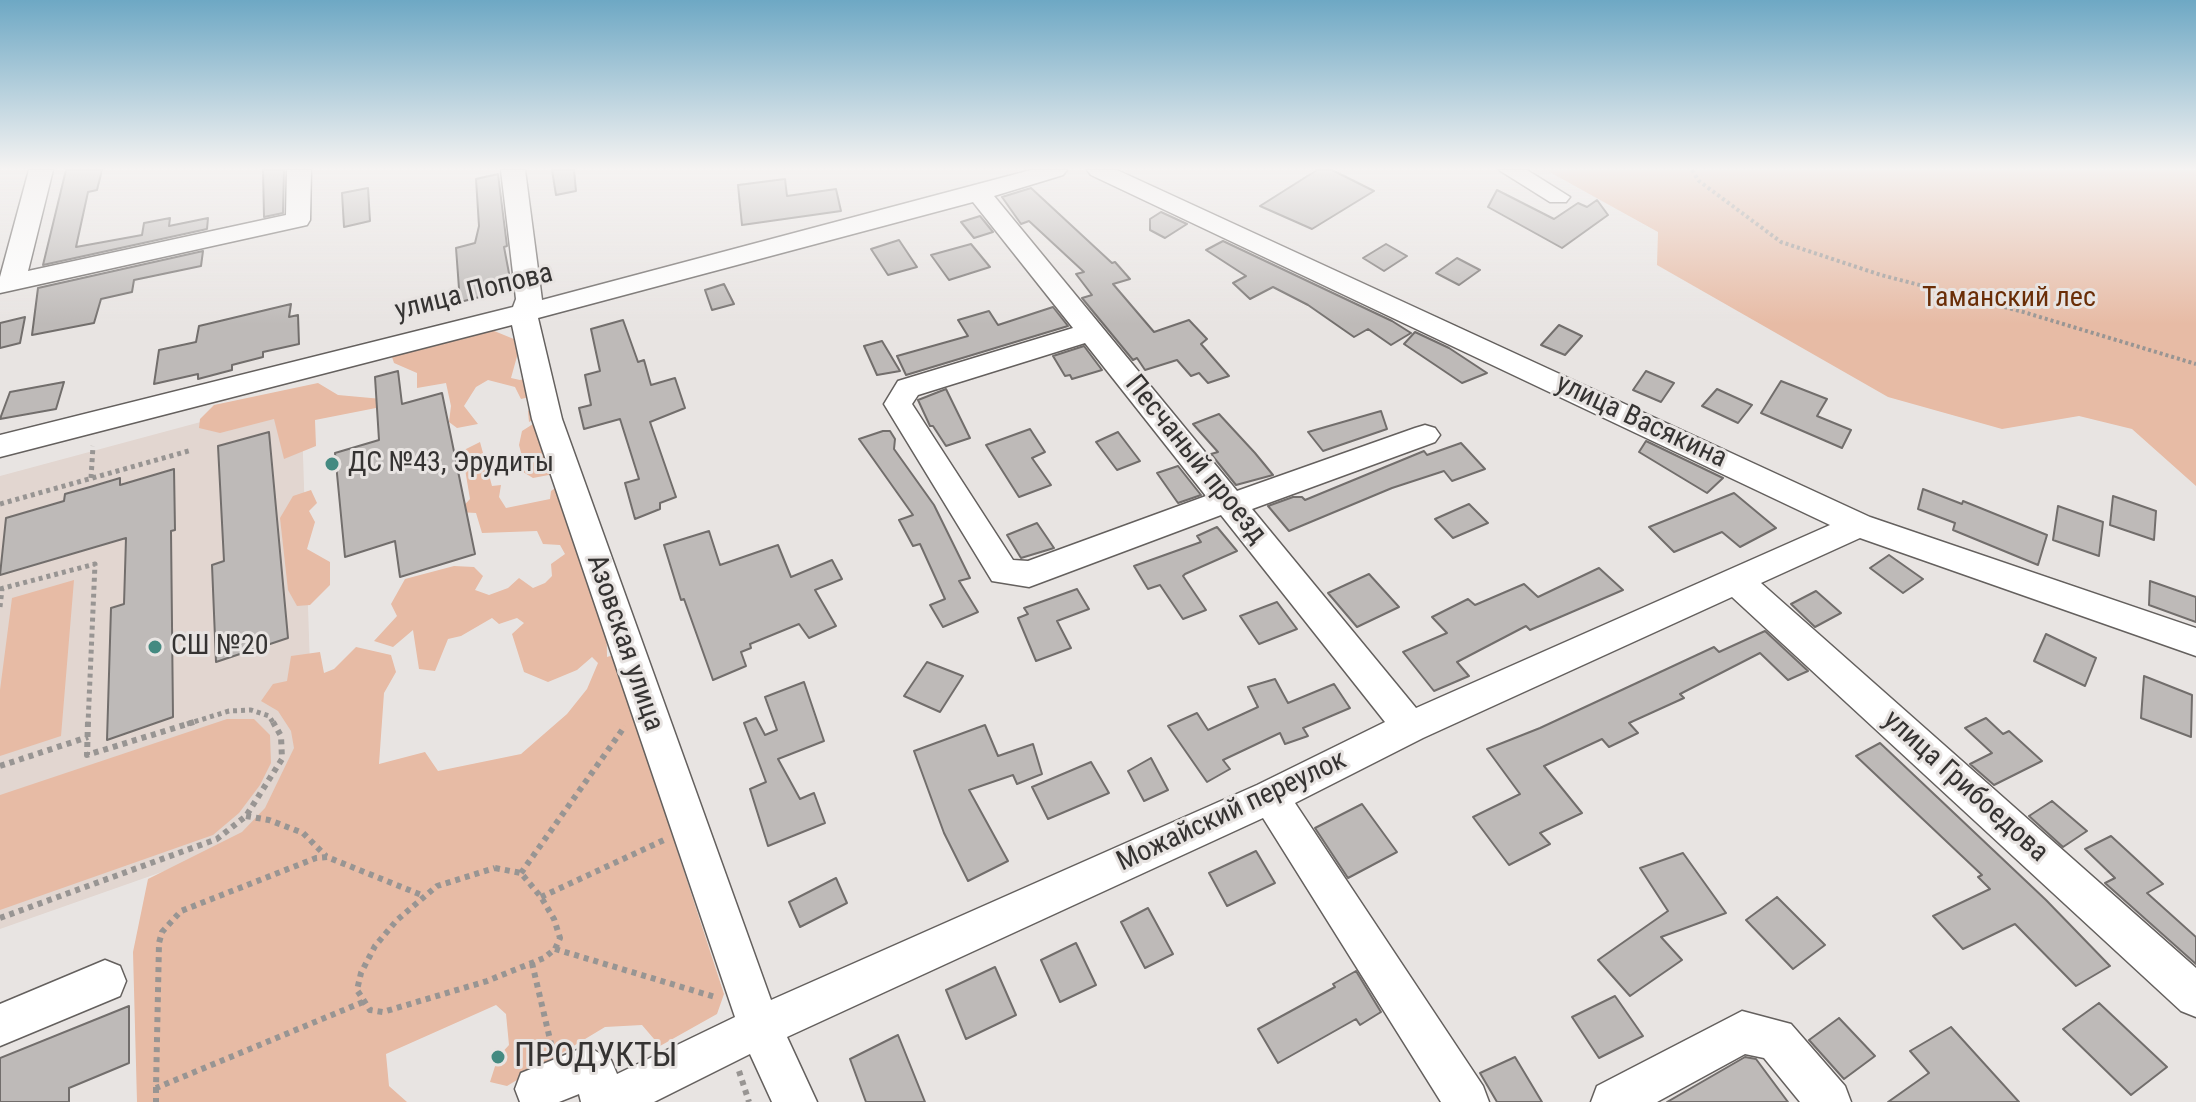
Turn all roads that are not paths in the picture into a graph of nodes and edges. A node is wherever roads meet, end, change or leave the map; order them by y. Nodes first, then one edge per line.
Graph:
1 (25, 221) edge
2 (291, 221) edge
3 (519, 221) edge
4 (871, 221) edge
5 (1002, 221) edge
6 (1209, 221) edge
7 (6, 284) edge
8 (524, 313) junction
9 (1091, 332) junction
10 (1425, 435) dead end
11 (0, 446) edge
12 (1229, 502) junction
13 (1859, 525) junction
14 (1734, 579) junction
15 (2196, 642) edge
16 (1410, 727) junction
17 (1270, 797) junction
18 (105, 981) dead end
19 (2196, 996) edge
20 (0, 1025) edge
21 (744, 1035) junction
22 (548, 1084) road end
23 (605, 1102) edge
24 (795, 1102) edge
25 (1467, 1102) edge
26 (1613, 1102) edge
27 (1829, 1102) edge

1 - 7 street
2 - 7 street
3 - 8 street, Азовская улица
4 - 8 street, улица Попова
5 - 9 street, Песчаный проезд
6 - 13 street, улица Васякина
8 - 11 street, улица Попова
8 - 21 street, Азовская улица
9 - 12 street, Песчаный проезд
9 - 12 street
10 - 12 street
12 - 16 street, Песчаный проезд
13 - 14 street, Можайский переулок
13 - 15 street, улица Васякина
14 - 16 street, Можайский переулок
14 - 19 street, улица Грибоедова
16 - 17 street, Можайский переулок
17 - 21 street, Можайский переулок
17 - 25 street
18 - 20 street
21 - 23 street, Можайский переулок
21 - 24 street, Азовская улица
22 - 23 street
26 - 27 street

